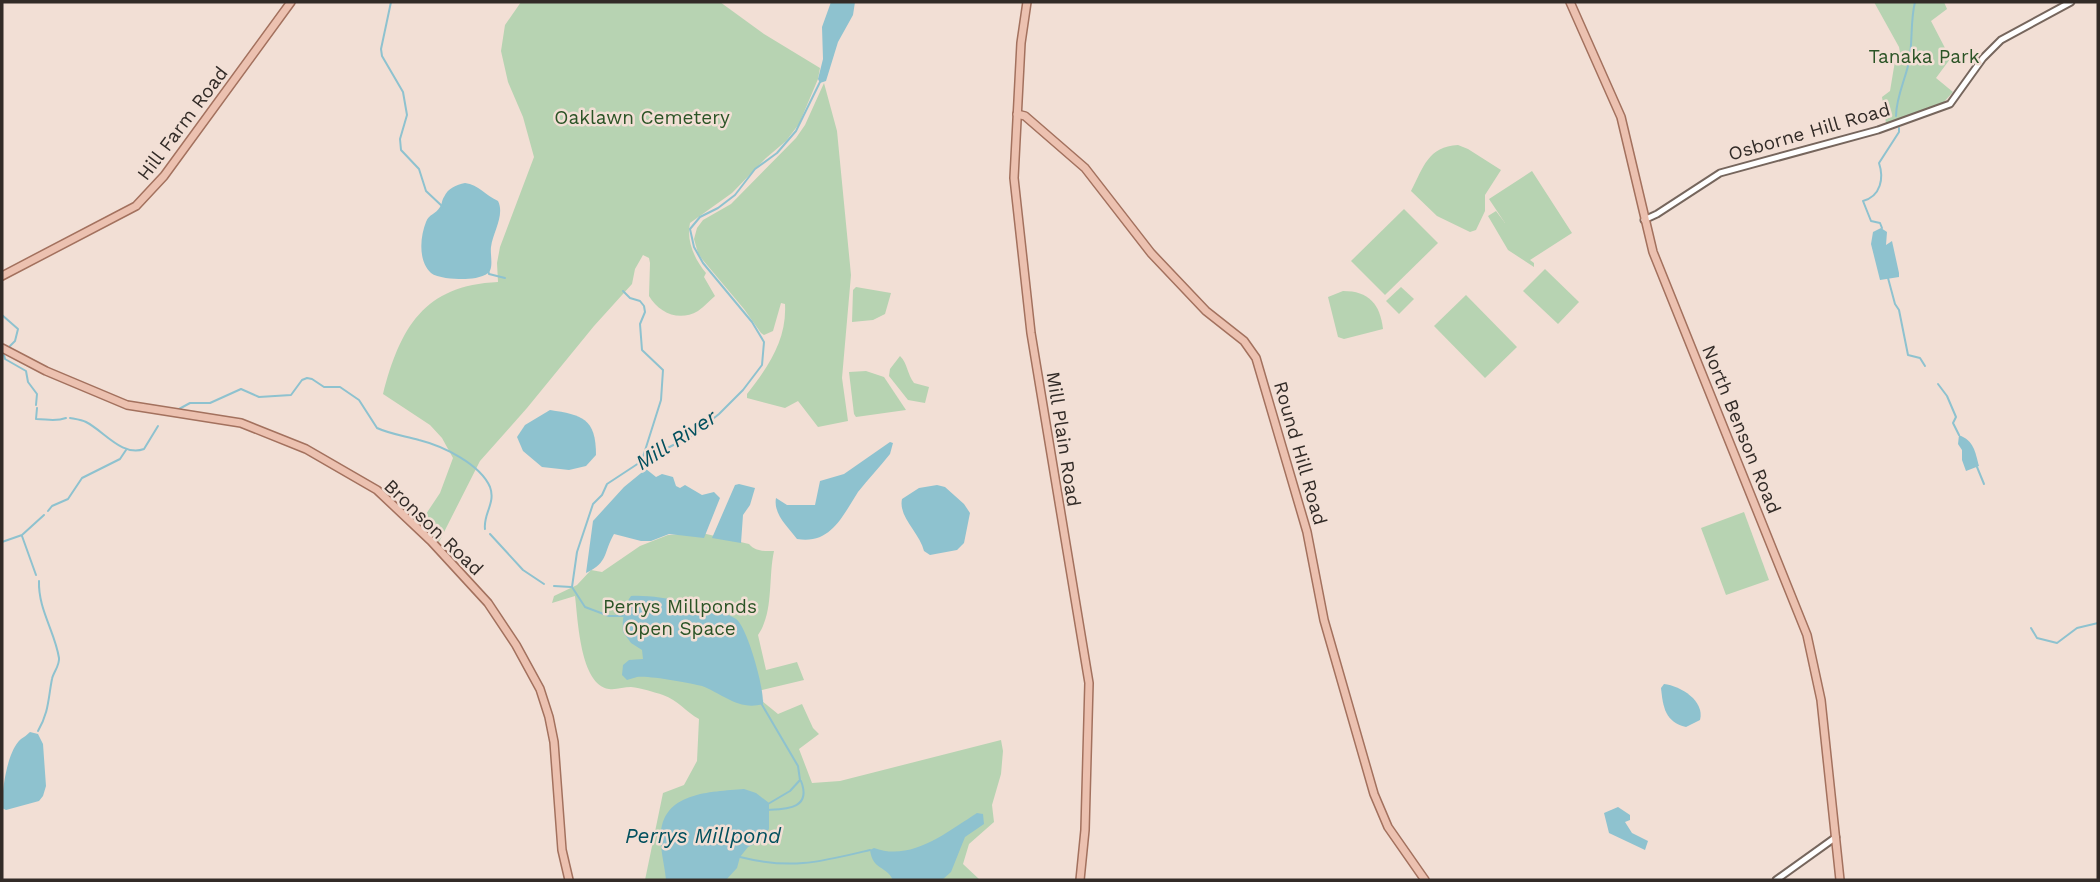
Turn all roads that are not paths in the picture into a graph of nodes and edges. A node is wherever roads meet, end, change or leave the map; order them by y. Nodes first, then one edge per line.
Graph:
1 (291, 2) edge
2 (1027, 2) edge
3 (1570, 2) edge
4 (2071, 2) edge
5 (1017, 114) junction
6 (1644, 220) junction
7 (2, 276) edge
8 (2, 348) edge
9 (1836, 837) junction
10 (569, 880) edge
11 (1080, 880) edge
12 (1424, 880) edge
13 (1776, 880) edge
14 (1840, 880) edge

1 - 7 main road, Hill Farm Road
2 - 5 main road, Mill Plain Road
3 - 6 main road, North Benson Road
4 - 6 street, Osborne Hill Road
5 - 11 main road, Mill Plain Road
5 - 12 main road, Round Hill Road
6 - 9 main road, North Benson Road
8 - 10 main road, Bronson Road
9 - 13 street
9 - 14 main road, North Benson Road

